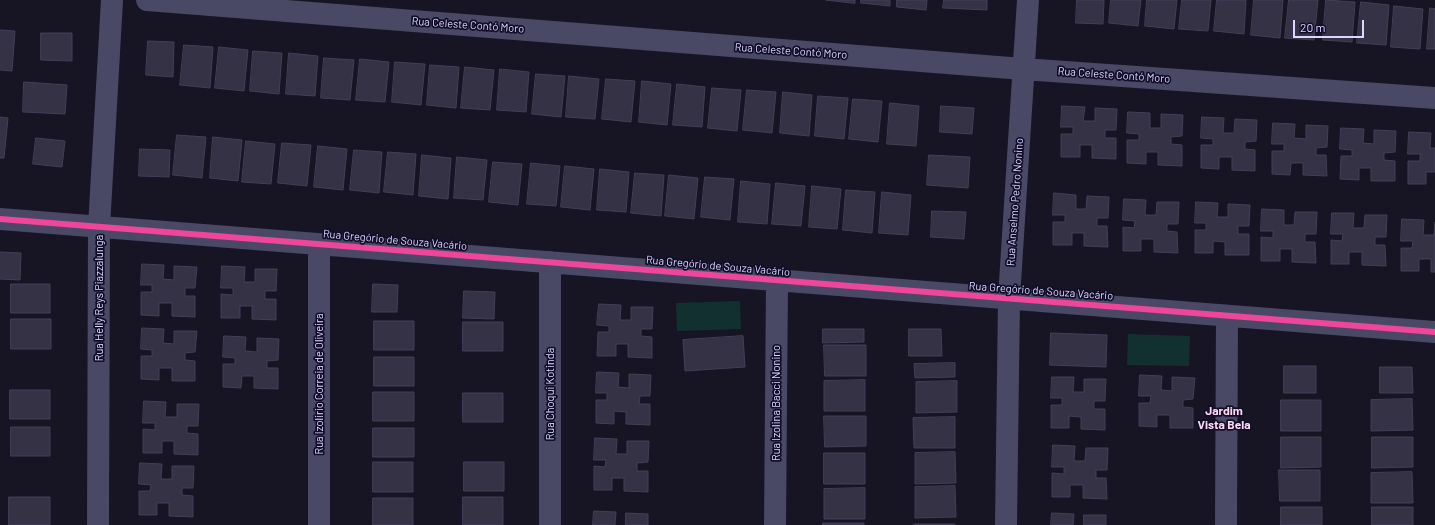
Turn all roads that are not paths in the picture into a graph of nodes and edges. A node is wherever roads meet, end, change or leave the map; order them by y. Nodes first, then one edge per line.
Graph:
1 (112, 0) edge
2 (147, 0) edge
3 (1028, 0) edge
4 (1023, 69) junction
5 (1435, 98) edge
6 (0, 219) edge
7 (99, 227) junction
8 (320, 244) junction
9 (550, 262) junction
10 (777, 280) junction
11 (1009, 298) junction
12 (1227, 316) junction
13 (1435, 332) edge
14 (98, 525) edge
15 (319, 525) edge
16 (550, 525) edge
17 (775, 525) edge
18 (1006, 525) edge
19 (1226, 525) edge

1 - 7 street, Rua Helly Reys Piazzalunga
2 - 4 street, Rua Celeste Contó Moro
3 - 4 street, Rua Anselmo Pedro Nonino
4 - 5 street, Rua Celeste Contó Moro
4 - 11 street, Rua Anselmo Pedro Nonino
6 - 7 street, Rua Gregório de Souza Vacário
7 - 8 street, Rua Gregório de Souza Vacário
7 - 14 street, Rua Helly Reys Piazzalunga
8 - 9 street, Rua Gregório de Souza Vacário
8 - 15 street, Rua Izolirio Correia de Oliveira
9 - 10 street, Rua Gregório de Souza Vacário
9 - 16 street, Rua Choqui Kotinda
10 - 11 street, Rua Gregório de Souza Vacário
10 - 17 street, Rua Izolina Bacci Nonino
11 - 12 street, Rua Gregório de Souza Vacário
11 - 18 street, Rua Anselmo Pedro Nonino
12 - 13 street, Rua Gregório de Souza Vacário
12 - 19 street

